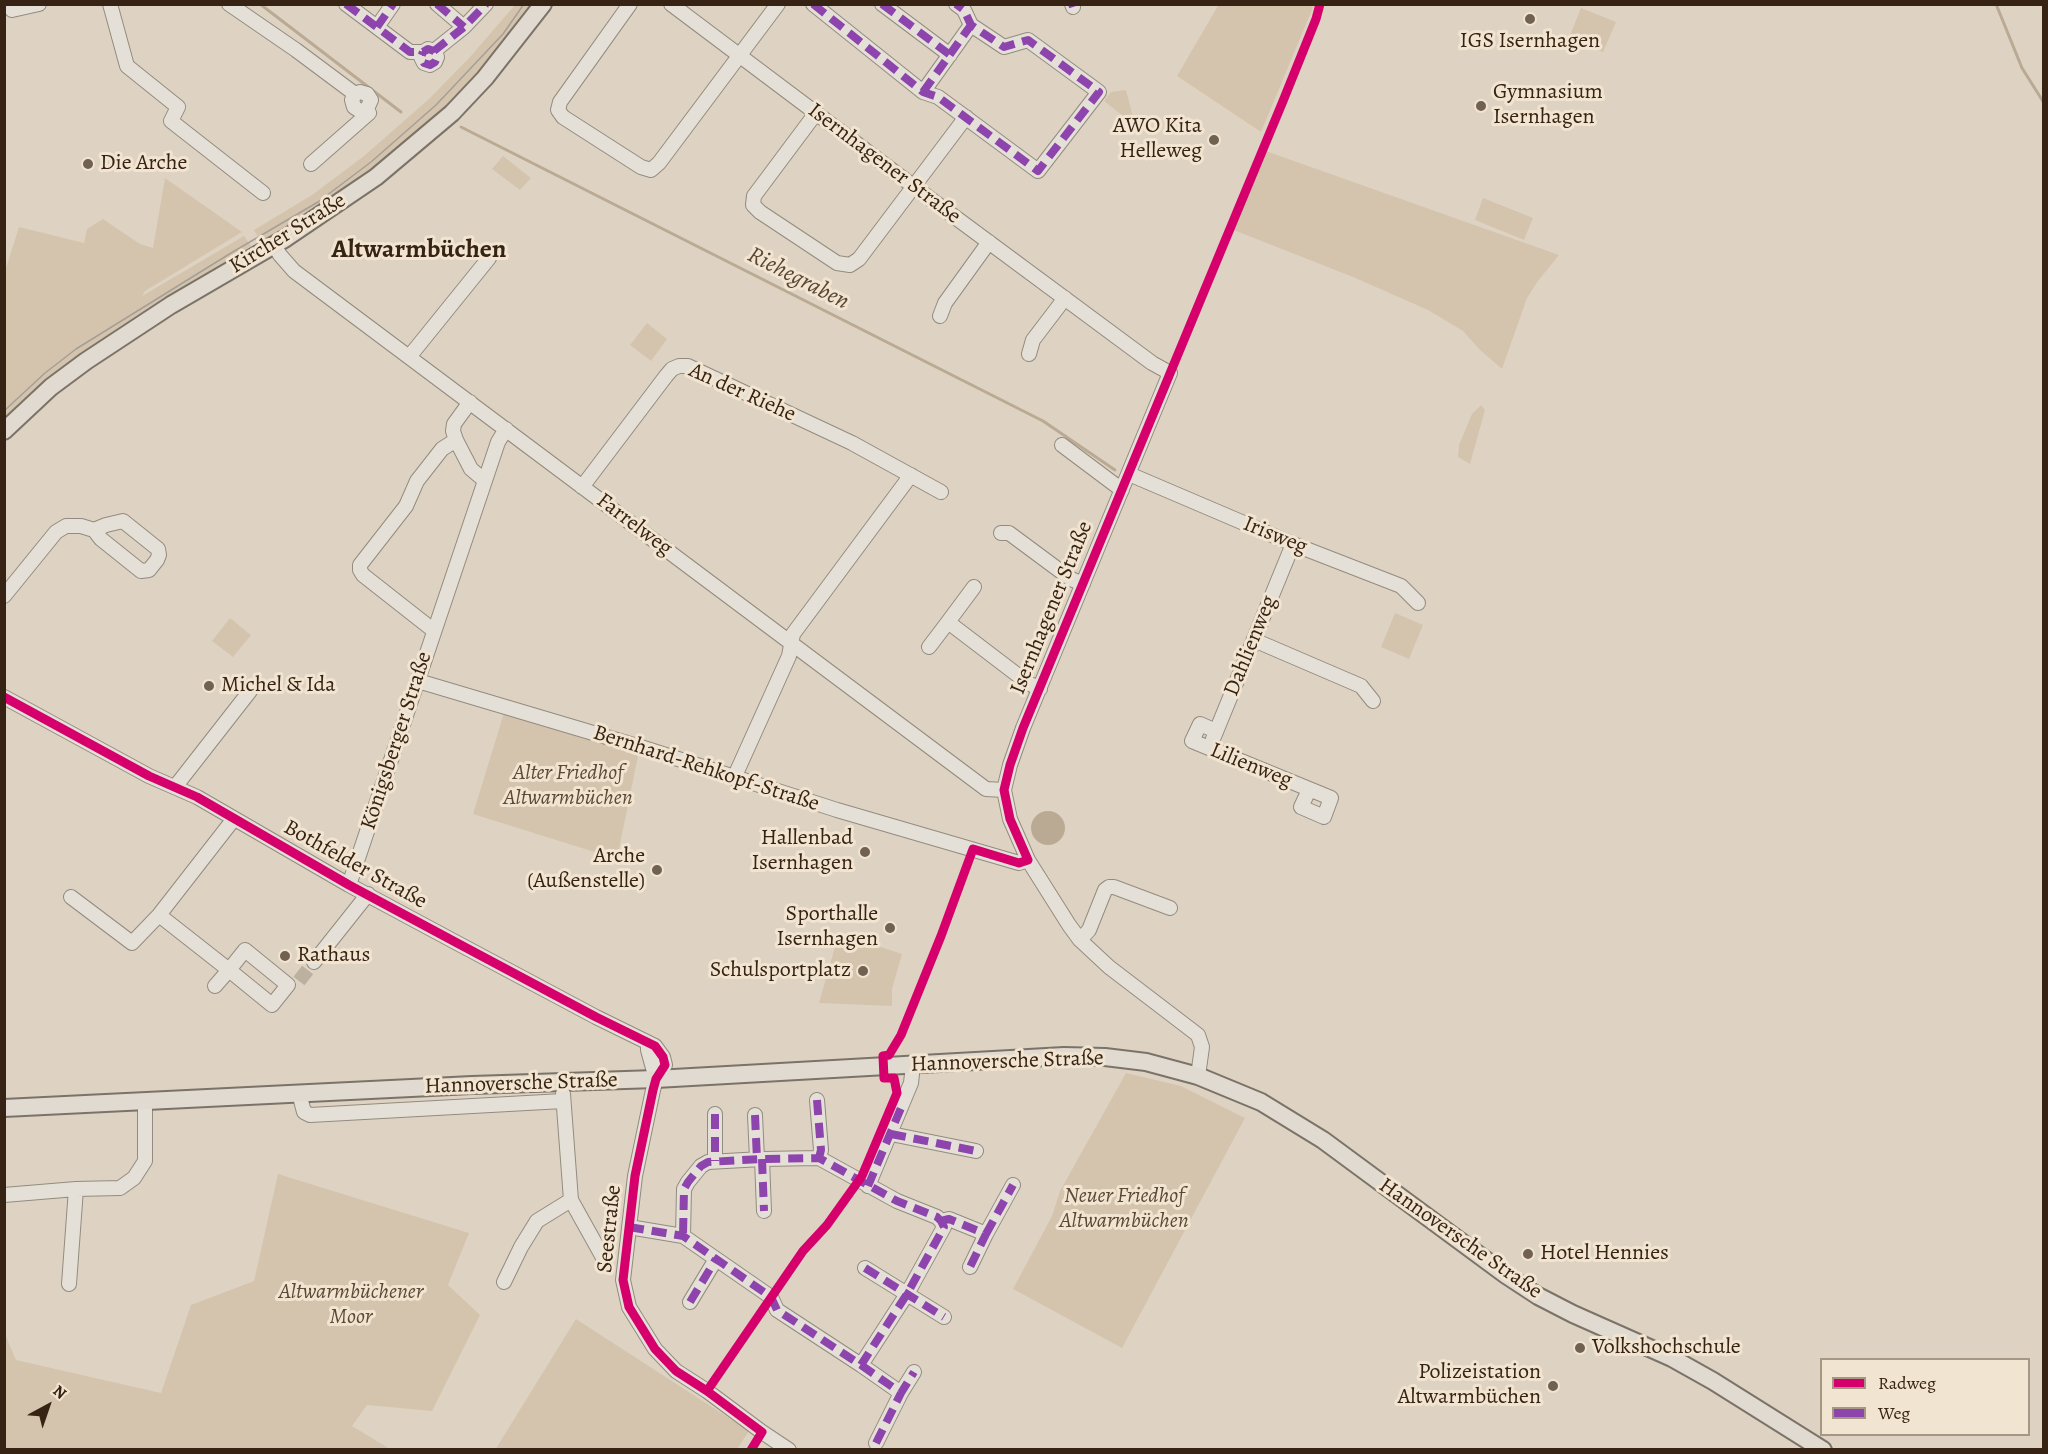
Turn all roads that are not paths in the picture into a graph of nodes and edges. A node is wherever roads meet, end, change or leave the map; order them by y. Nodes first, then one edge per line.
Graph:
1 (39, 4) edge
2 (110, 4) edge
3 (229, 4) edge
4 (346, 4) edge
5 (393, 4) edge
6 (437, 4) edge
7 (486, 4) edge
8 (543, 4) edge
9 (630, 4) edge
10 (671, 4) edge
11 (778, 4) edge
12 (813, 4) edge
13 (957, 5) edge
14 (887, 8) edge
15 (12, 10) dead end
16 (971, 25) junction
17 (377, 27) junction
18 (464, 27) junction
19 (950, 55) junction
20 (739, 56) junction
21 (923, 92) junction
22 (816, 113) junction
23 (966, 117) junction
24 (311, 164) dead end
25 (913, 186) junction
26 (263, 193) dead end
27 (989, 242) junction
28 (274, 245) junction
29 (489, 258) dead end
30 (1065, 298) junction
31 (940, 316) dead end
32 (1029, 354) dead end
33 (409, 357) junction
34 (470, 402) junction
35 (506, 429) junction
36 (4, 431) edge
37 (456, 440) junction
38 (1062, 446) dead end
39 (1129, 474) junction
40 (910, 475) junction
41 (484, 480) junction
42 (582, 487) junction
43 (1122, 490) junction
44 (941, 492) dead end
45 (94, 530) junction
46 (1001, 533) dead end
47 (1293, 544) junction
48 (1083, 584) junction
49 (974, 587) dead end
50 (4, 596) edge
51 (1418, 603) dead end
52 (948, 622) junction
53 (433, 630) junction
54 (1254, 640) junction
55 (791, 643) junction
56 (929, 647) dead end
57 (418, 681) junction
58 (1040, 689) junction
59 (250, 691) dead end
60 (4, 697) edge
61 (1373, 701) dead end
62 (1209, 748) joint
63 (734, 778) junction
64 (175, 787) junction
65 (1004, 790) junction
66 (1309, 790) dead end
67 (233, 820) junction
68 (1028, 860) junction
69 (349, 885) junction
70 (368, 894) junction
71 (71, 897) dead end
72 (1170, 908) dead end
73 (159, 915) junction
74 (1080, 939) junction
75 (314, 962) tunnel mouth
76 (229, 969) junction
77 (215, 986) dead end
78 (913, 1065) junction
79 (1198, 1076) junction
80 (656, 1079) junction
81 (562, 1083) junction
82 (299, 1093) junction
83 (817, 1100) dead end
84 (145, 1101) junction
85 (563, 1101) junction
86 (4, 1108) edge
87 (715, 1114) dead end
88 (755, 1115) dead end
89 (891, 1134) junction
90 (976, 1151) dead end
91 (819, 1158) junction
92 (760, 1159) junction
93 (715, 1161) junction
94 (1013, 1185) dead end
95 (868, 1186) junction
96 (76, 1189) junction
97 (4, 1195) edge
98 (571, 1200) junction
99 (764, 1211) dead end
100 (941, 1221) junction
101 (629, 1227) junction
102 (986, 1234) junction
103 (683, 1236) junction
104 (716, 1259) junction
105 (605, 1261) dead end
106 (970, 1267) dead end
107 (865, 1268) dead end
108 (504, 1281) dead end
109 (69, 1284) dead end
110 (907, 1294) junction
111 (690, 1302) dead end
112 (944, 1317) dead end
113 (861, 1365) junction
114 (914, 1372) dead end
115 (901, 1393) junction
116 (876, 1443) dead end
117 (789, 1449) edge
118 (1823, 1449) edge

1 - 15 street
2 - 26 street
3 - 24 street
4 - 17 street
5 - 17 street
6 - 18 street
7 - 18 street
8 - 28 main road, Kircher Straße
9 - 20 street
10 - 20 street, Isernhagener Straße
11 - 20 street
12 - 21 street
13 - 16 street
14 - 19 street
16 - 19 street
16 - 23 street
17 - 18 street
19 - 21 street
20 - 22 street, Isernhagener Straße
21 - 23 street
22 - 25 street, Isernhagener Straße
22 - 25 street
23 - 25 street
25 - 27 street, Isernhagener Straße
27 - 30 street, Isernhagener Straße
27 - 31 street
28 - 33 street, Farrelweg
28 - 36 main road, Kircher Straße
29 - 33 street
30 - 32 street
30 - 39 street, Isernhagener Straße
33 - 34 street, Farrelweg
34 - 35 street, Farrelweg
34 - 37 street
35 - 41 street, Königsberger Straße
35 - 42 street, Farrelweg
37 - 41 street
37 - 53 street, Königsberger Straße
38 - 43 street
39 - 43 street, Isernhagener Straße
39 - 47 street, Irisweg
40 - 42 street, An der Riehe
40 - 44 street, An der Riehe
40 - 55 street
41 - 53 street, Königsberger Straße
42 - 55 street, Farrelweg
43 - 48 street, Isernhagener Straße
45 - 45 street
45 - 50 street
46 - 48 street
47 - 51 street, Irisweg
47 - 54 street, Dahlienweg
48 - 58 street, Isernhagener Straße
49 - 52 street
52 - 56 street
52 - 58 street
53 - 57 street, Königsberger Straße
54 - 61 street
54 - 62 street, Dahlienweg
55 - 63 street
55 - 65 street, Farrelweg
57 - 63 street, Bernhard-Rehkopf-Straße
57 - 69 street, Königsberger Straße
58 - 65 street, Isernhagener Straße
59 - 64 street
60 - 64 street, Bothfelder Straße
62 - 66 street, Lilienweg
63 - 68 street, Bernhard-Rehkopf-Straße
64 - 67 street, Bothfelder Straße
65 - 68 street, Isernhagener Straße
67 - 69 street, Bothfelder Straße
67 - 73 street
68 - 74 street, Isernhagener Straße
69 - 70 street, Bothfelder Straße
70 - 75 street
70 - 80 street, Bothfelder Straße
71 - 73 street
72 - 74 street
73 - 76 street
74 - 79 street, Isernhagener Straße
76 - 76 street
76 - 77 street
78 - 79 main road, Hannoversche Straße
78 - 80 main road, Hannoversche Straße
78 - 89 street
79 - 118 main road, Hannoversche Straße
80 - 81 main road, Hannoversche Straße
80 - 101 street, Seestraße
81 - 82 main road, Hannoversche Straße
81 - 85 street
82 - 84 main road, Hannoversche Straße
82 - 85 street, Hannoversche Straße
83 - 91 street
84 - 86 main road, Hannoversche Straße
84 - 96 street
85 - 98 street
87 - 93 street
88 - 92 street
89 - 90 street
89 - 95 street
91 - 92 street
91 - 95 street
92 - 93 street
92 - 99 street
93 - 103 street
94 - 102 street
95 - 100 street
96 - 97 street
96 - 109 street
98 - 105 street
98 - 108 street
100 - 102 street
100 - 110 street
101 - 103 street
101 - 117 street, Seestraße
102 - 106 street
103 - 104 street
104 - 111 street
104 - 113 street
107 - 110 street
110 - 112 street
110 - 113 street
113 - 115 street
114 - 115 street
115 - 116 street

